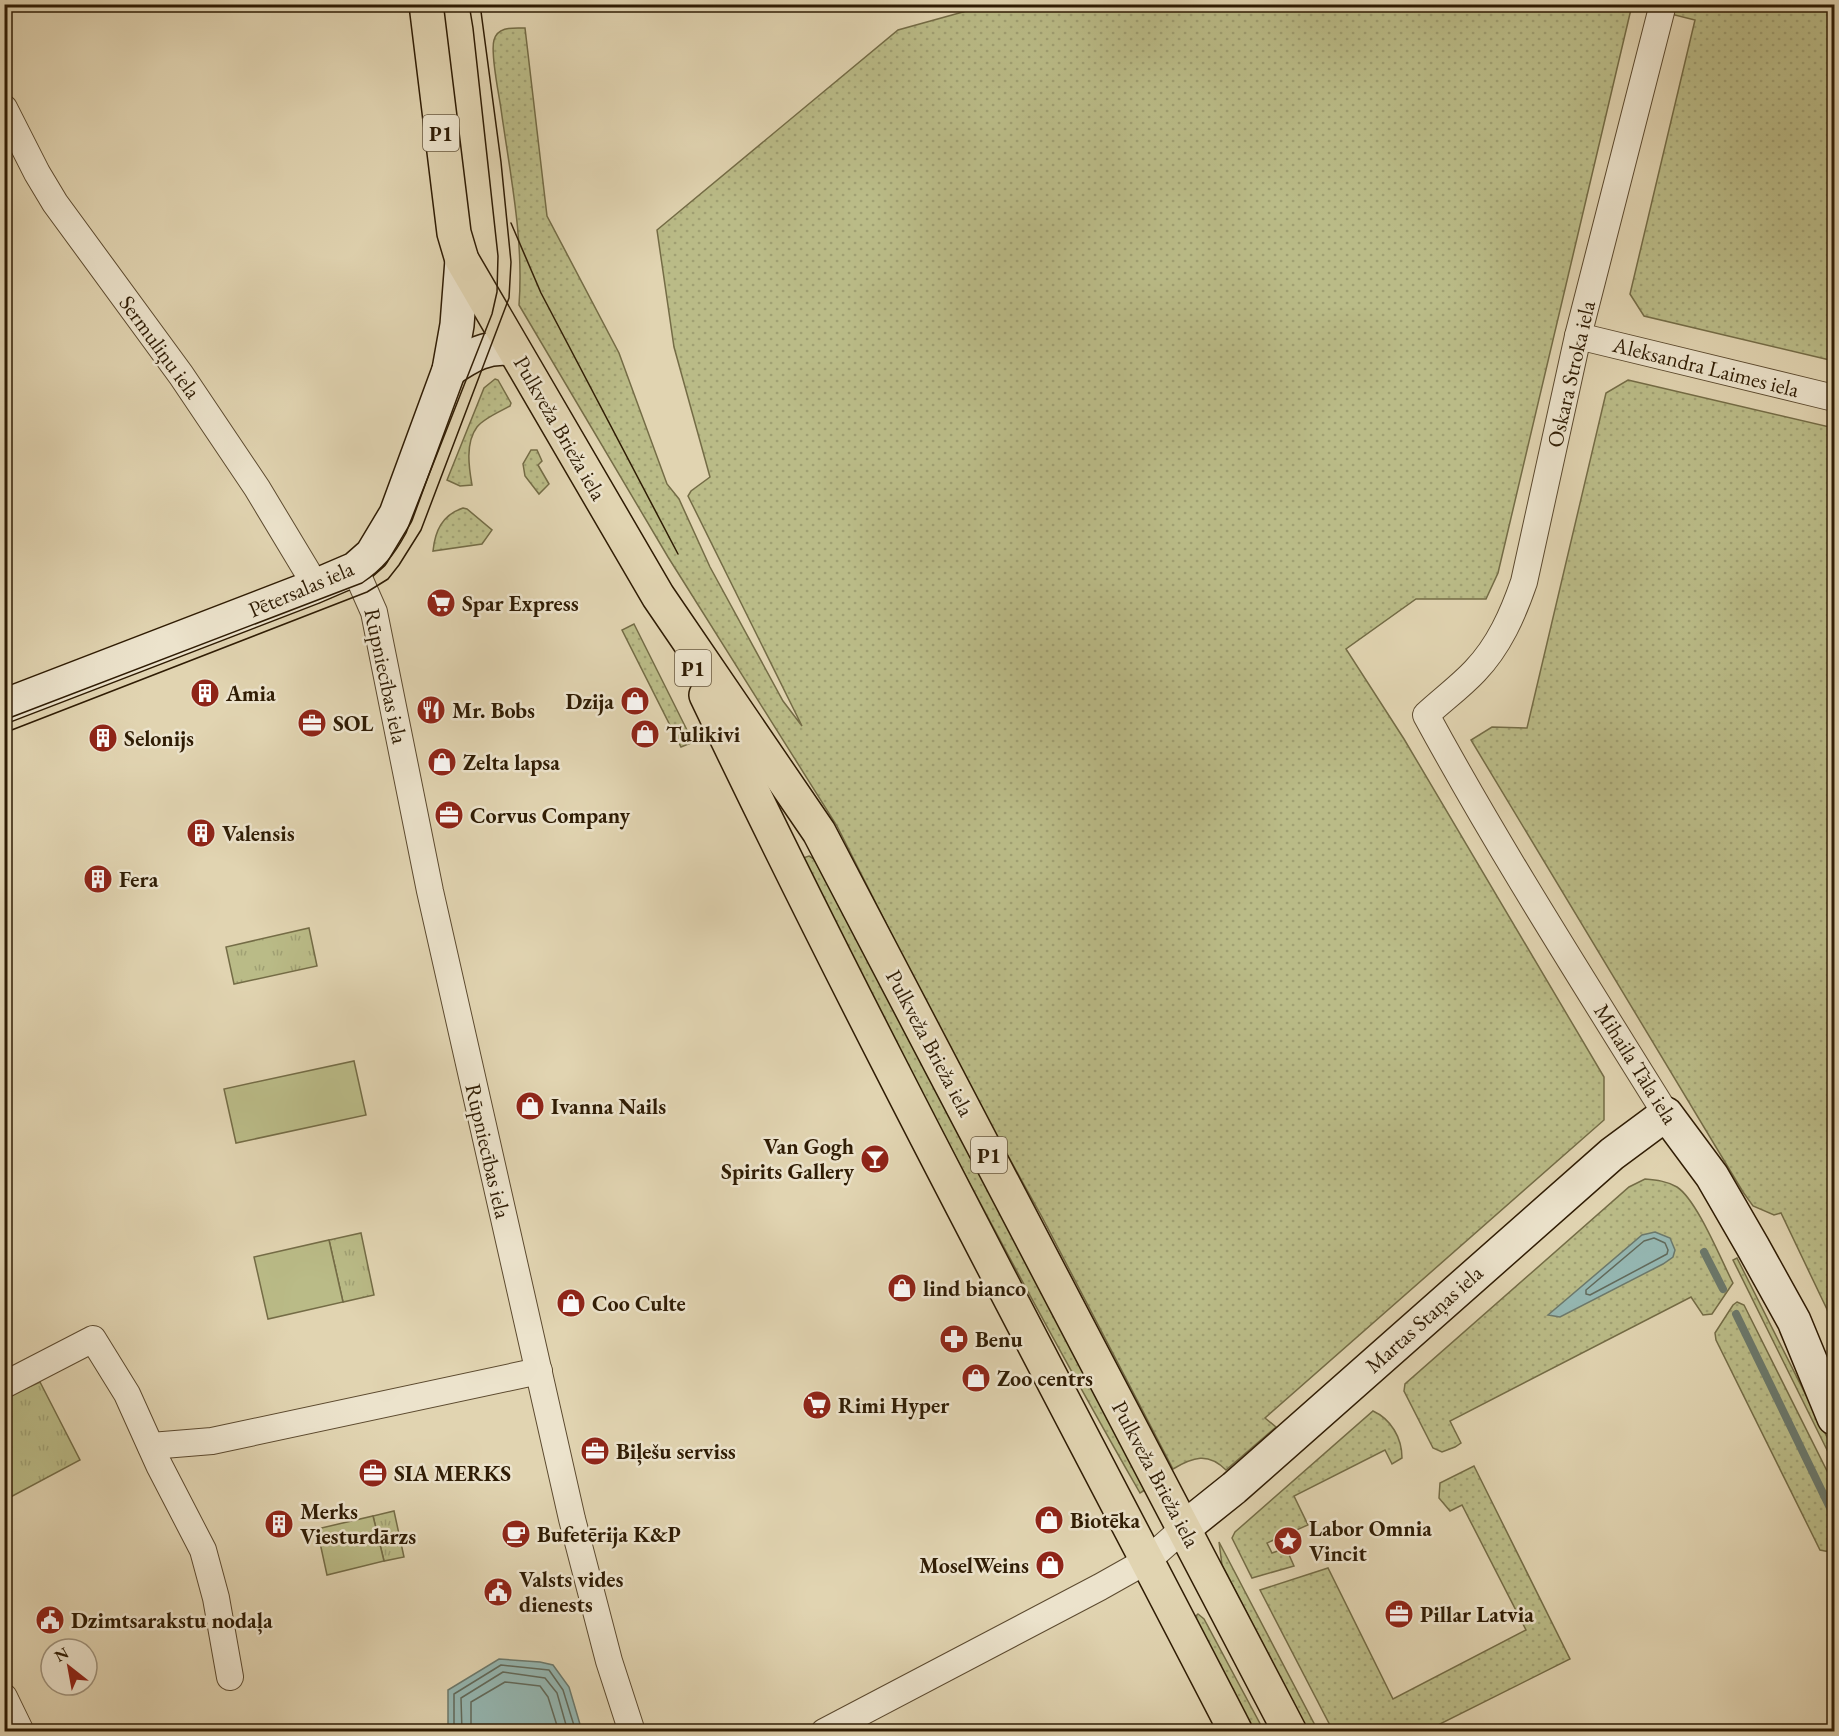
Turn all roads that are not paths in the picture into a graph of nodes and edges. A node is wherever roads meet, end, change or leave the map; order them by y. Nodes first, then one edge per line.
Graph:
1 (426, 4) edge
2 (1663, 4) edge
3 (4, 108) edge
4 (462, 260) junction
5 (1578, 336) junction
6 (513, 349) junction
7 (449, 370) junction
8 (1834, 398) edge
9 (355, 569) junction
10 (313, 587) junction
11 (658, 596) junction
12 (4, 706) edge
13 (1426, 715) joint
14 (819, 832) junction
15 (780, 849) junction
16 (1666, 1114) junction
17 (538, 1371) junction
18 (4, 1385) edge
19 (1834, 1418) edge
20 (151, 1446) junction
21 (1184, 1528) junction
22 (1148, 1560) junction
23 (230, 1677) dead end
24 (4, 1697) edge
25 (21, 1731) edge
26 (632, 1731) edge
27 (824, 1731) edge
28 (1236, 1731) edge
29 (1290, 1731) edge

1 - 4 main road, P1
2 - 5 street, Oskara Stroka iela
3 - 10 street, Sermuliņu iela
4 - 6 main road, Pulkveža Brieža iela / P1
4 - 7 street, Pētersalas iela
5 - 8 street, Aleksandra Laimes iela
5 - 13 street, Oskara Stroka iela
6 - 7 street
6 - 11 main road, Pulkveža Brieža iela / P1
7 - 9 street, Pētersalas iela
9 - 10 street, Pētersalas iela
9 - 17 street, Rūpniecības iela
10 - 12 street, Pētersalas iela
11 - 14 main road, Pulkveža Brieža iela / P1
11 - 15 main road, Pulkveža Brieža iela / P1
13 - 16 street, Mihaila Tāla iela
14 - 15 main road
14 - 21 main road, Pulkveža Brieža iela / P1
15 - 22 main road, Pulkveža Brieža iela / P1
16 - 19 street, Mihaila Tāla iela
16 - 21 street, Martas Staņas iela
17 - 20 street
17 - 26 street, Rūpniecības iela
18 - 20 street
20 - 23 street
21 - 22 street
21 - 29 main road, Pulkveža Brieža iela / P1
22 - 27 street
22 - 28 main road, Pulkveža Brieža iela / P1
24 - 25 street

